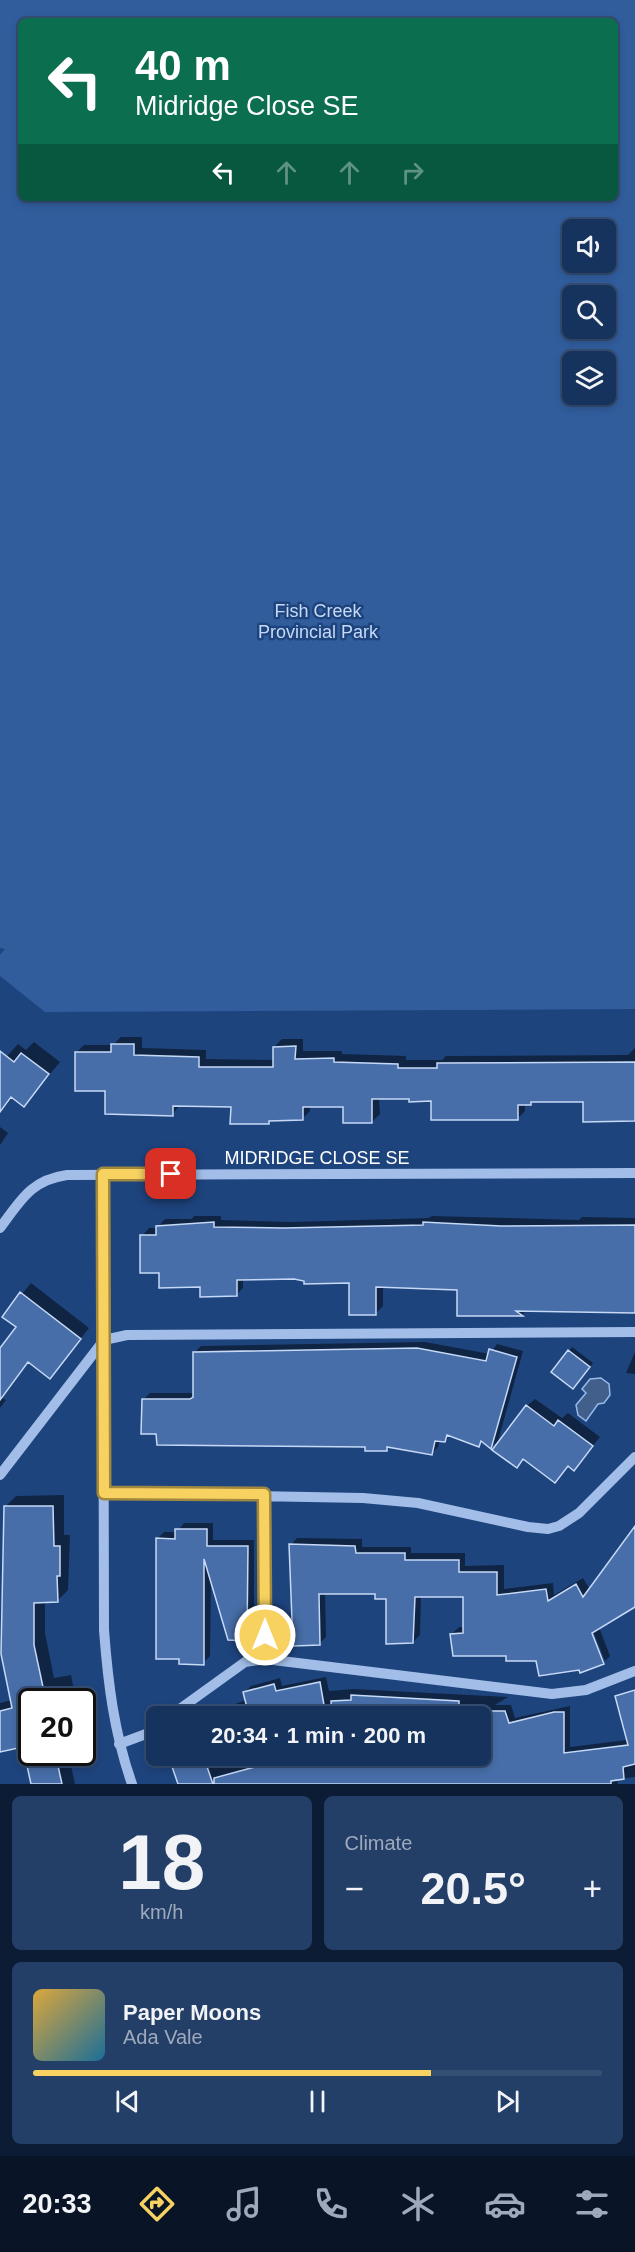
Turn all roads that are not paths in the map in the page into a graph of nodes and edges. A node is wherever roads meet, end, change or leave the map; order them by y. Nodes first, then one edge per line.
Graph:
1 (635, 1173) edge
2 (103, 1174) junction
3 (0, 1227) edge
4 (635, 1332) edge
5 (104, 1340) junction
6 (635, 1457) edge
7 (0, 1475) edge
8 (104, 1493) junction
9 (264, 1494) junction
10 (266, 1659) junction
11 (635, 1671) edge
12 (184, 1706) edge
13 (146, 1734) edge
14 (119, 1744) junction
15 (132, 1784) edge

1 - 2 street, MIDRIDGE CLOSE SE
2 - 3 street, MIDRIDGE CLOSE SE
2 - 5 street
4 - 5 street
5 - 7 street
5 - 8 street
6 - 9 street
8 - 9 street
8 - 14 street
9 - 10 street
10 - 11 street
10 - 12 street
13 - 14 street
14 - 15 street

